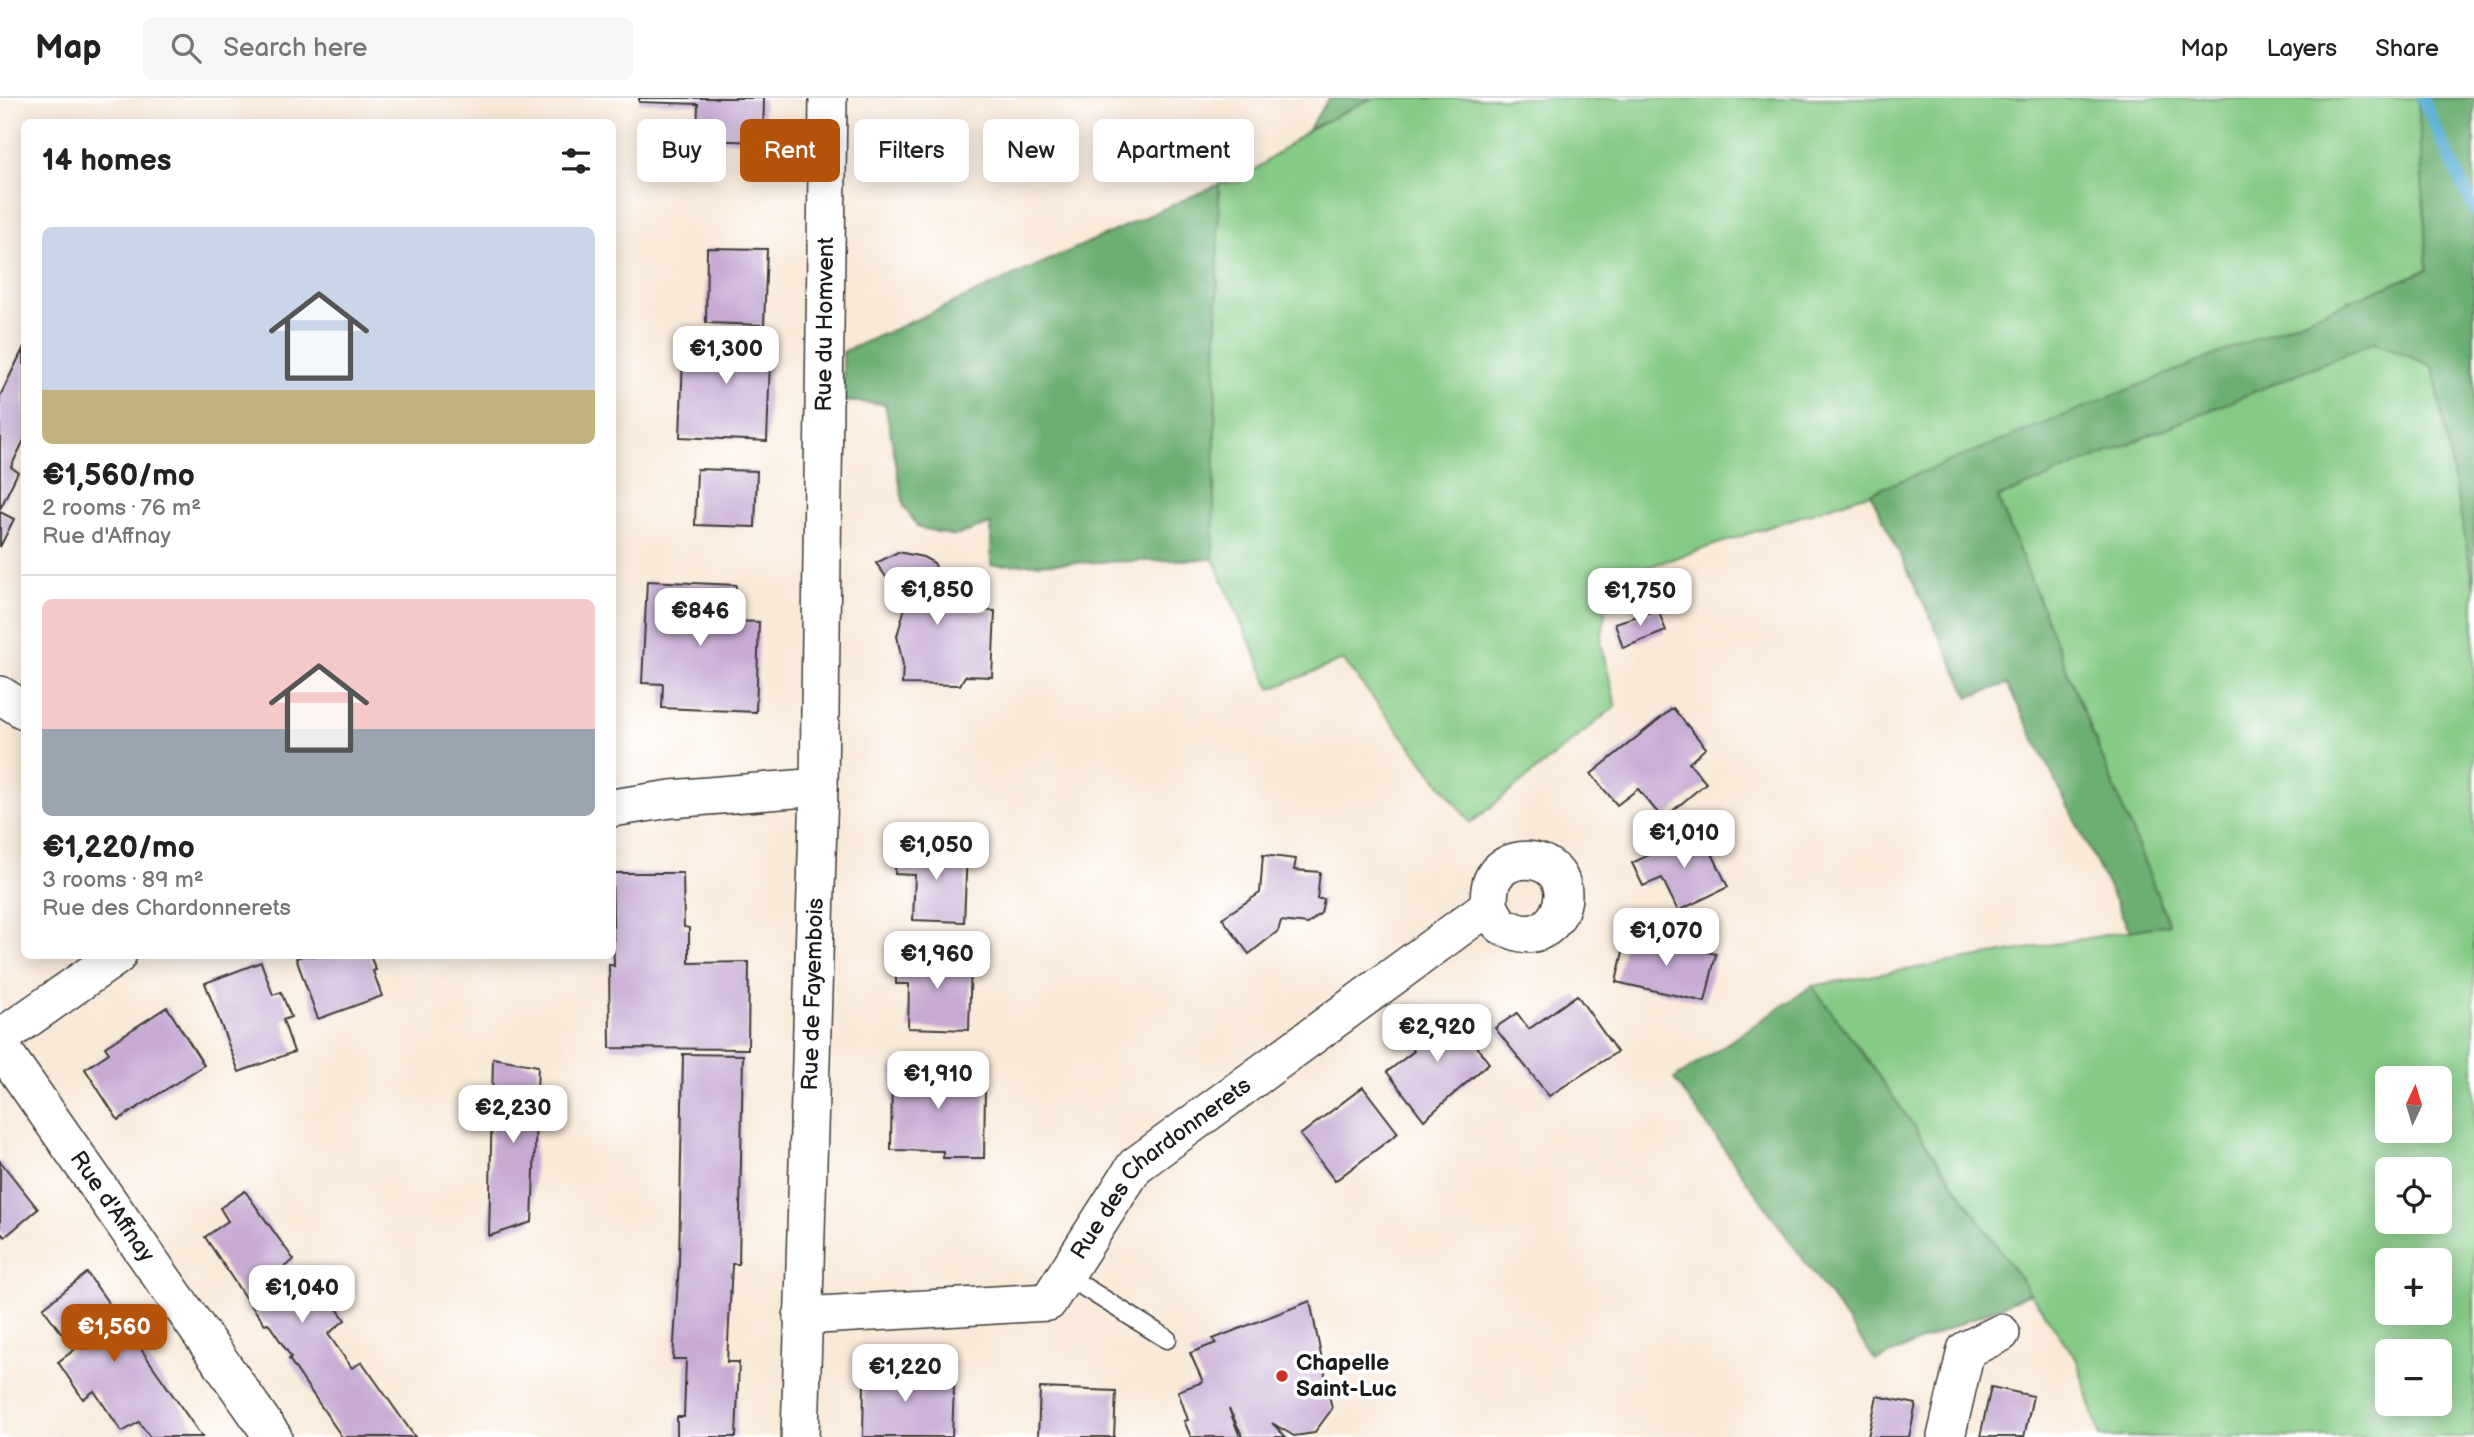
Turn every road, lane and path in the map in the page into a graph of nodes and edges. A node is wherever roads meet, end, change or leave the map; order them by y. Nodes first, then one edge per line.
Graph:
1 (828, 98) edge
2 (822, 550) joint
3 (0, 695) edge
4 (21, 708) edge
5 (819, 787) junction
6 (616, 807) edge
7 (1489, 906) dead end
8 (113, 959) edge
9 (0, 1038) edge
10 (0, 1046) edge
11 (1065, 1275) junction
12 (802, 1316) junction
13 (2001, 1333) dead end
14 (1167, 1339) dead end
15 (273, 1437) edge
16 (800, 1437) edge
17 (1946, 1437) edge

1 - 2 street, Rue du Homvent
2 - 5 street, Rue de Fayembois
3 - 4 street
5 - 6 street
5 - 12 street, Rue de Fayembois
7 - 11 street, Rue des Chardonnerets
8 - 9 street
10 - 15 street, Rue d'Affnay
11 - 12 street, Rue des Chardonnerets
11 - 14 lane
12 - 16 street, Rue de Fayembois
13 - 17 street

